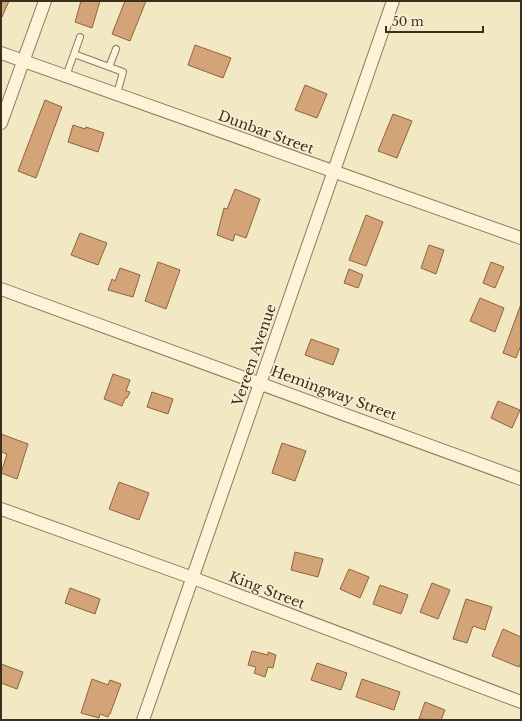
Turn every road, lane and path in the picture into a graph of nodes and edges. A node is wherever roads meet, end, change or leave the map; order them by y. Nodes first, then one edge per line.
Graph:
1 (45, 1) edge
2 (393, 1) edge
3 (80, 37) dead end
4 (116, 49) dead end
5 (1, 53) edge
6 (74, 54) junction
7 (24, 61) junction
8 (109, 67) junction
9 (66, 76) junction
10 (117, 94) junction
11 (1, 124) edge
12 (334, 173) junction
13 (521, 238) edge
14 (1, 289) edge
15 (260, 382) junction
16 (521, 479) edge
17 (1, 509) edge
18 (193, 578) junction
19 (521, 702) edge
20 (143, 720) edge

1 - 7 street
2 - 12 street, Vereen Avenue
3 - 6 lane
4 - 8 lane
5 - 7 street, Dunbar Street
6 - 8 lane
6 - 9 lane
7 - 9 street, Dunbar Street
7 - 11 street
8 - 10 lane
9 - 10 street, Dunbar Street
10 - 12 street, Dunbar Street
12 - 13 street, Dunbar Street
12 - 15 street, Vereen Avenue
14 - 15 street, Hemingway Street
15 - 16 street, Hemingway Street
15 - 18 street, Vereen Avenue
17 - 18 street, King Street
18 - 19 street, King Street
18 - 20 street, Vereen Avenue

